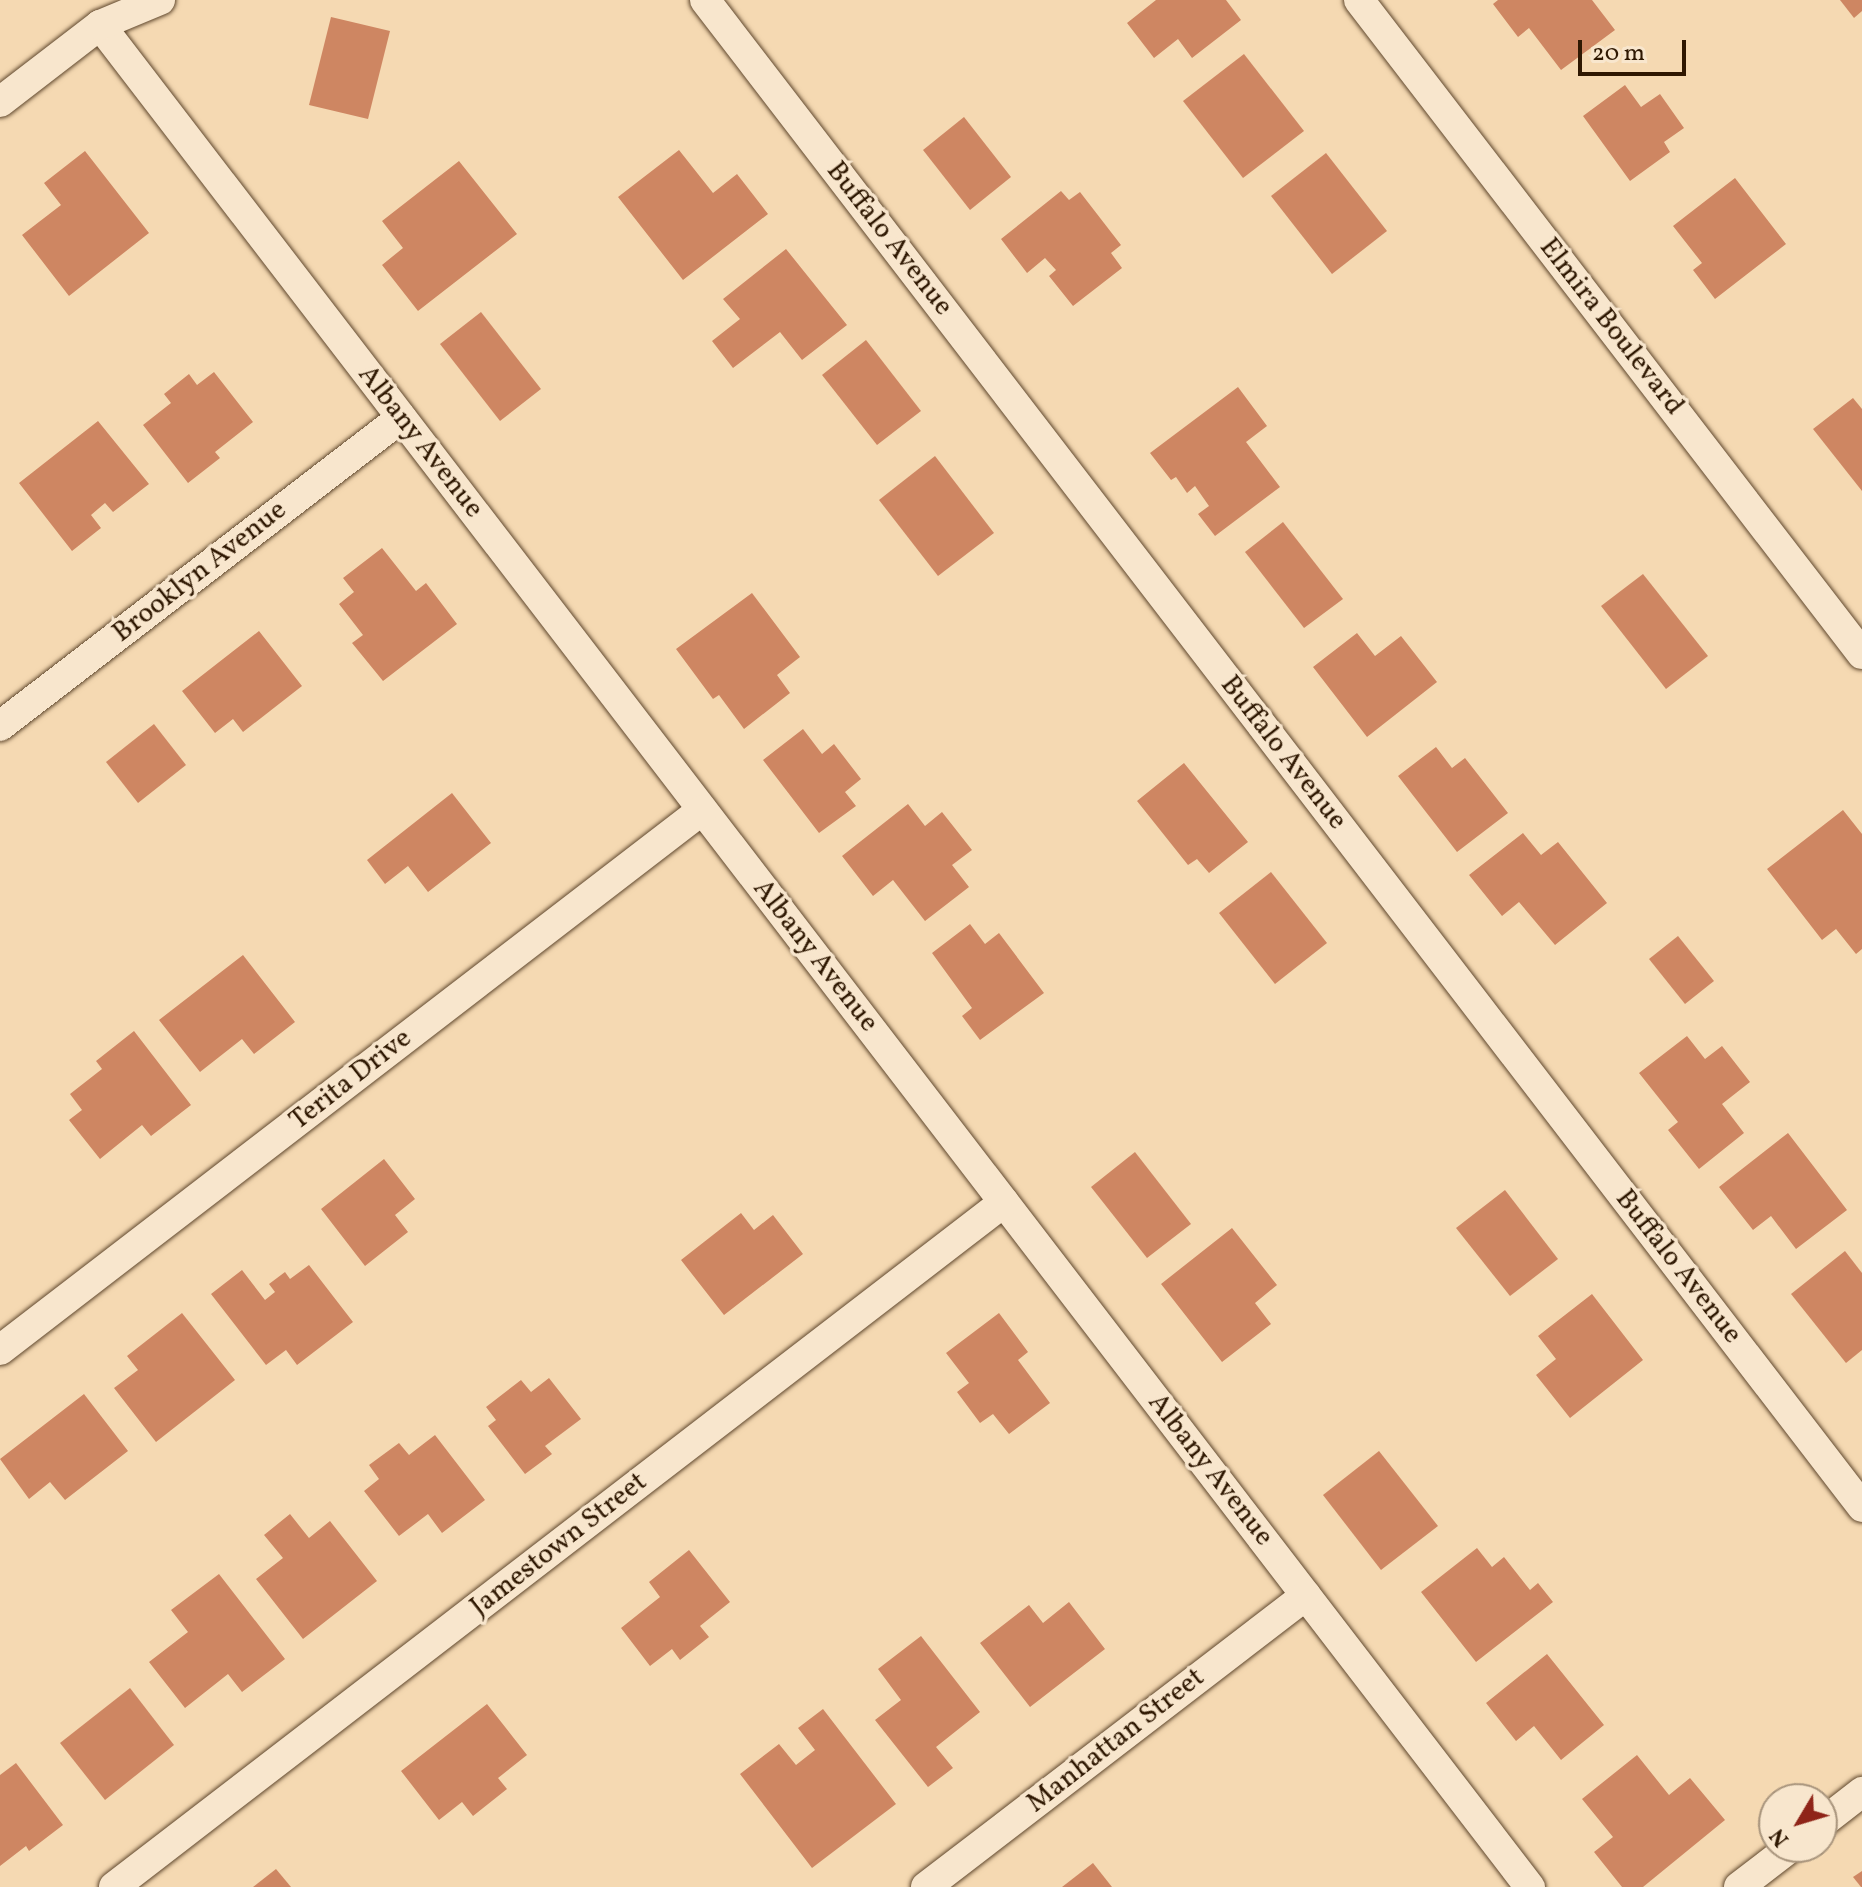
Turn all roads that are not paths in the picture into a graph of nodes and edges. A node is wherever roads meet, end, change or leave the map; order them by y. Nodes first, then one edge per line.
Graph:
1 (160, 0) edge
2 (705, 0) edge
3 (1359, 0) edge
4 (100, 25) junction
5 (0, 102) edge
6 (401, 418) junction
7 (1862, 654) edge
8 (0, 726) edge
9 (702, 810) junction
10 (1004, 1202) junction
11 (0, 1350) edge
12 (1862, 1507) edge
13 (1306, 1595) junction
14 (1862, 1792) edge
15 (1838, 1811) edge
16 (1770, 1863) edge
17 (114, 1887) edge
18 (926, 1887) edge
19 (1530, 1887) edge
20 (1739, 1887) edge

1 - 4 street
2 - 12 street, Buffalo Avenue
3 - 7 street, Elmira Boulevard
4 - 5 street
4 - 6 street, Albany Avenue
6 - 8 street, Brooklyn Avenue
6 - 9 street, Albany Avenue
9 - 10 street, Albany Avenue
9 - 11 street, Terita Drive
10 - 13 street, Albany Avenue
10 - 17 street, Jamestown Street
13 - 18 street, Manhattan Street
13 - 19 street, Albany Avenue
14 - 15 street
16 - 20 street

